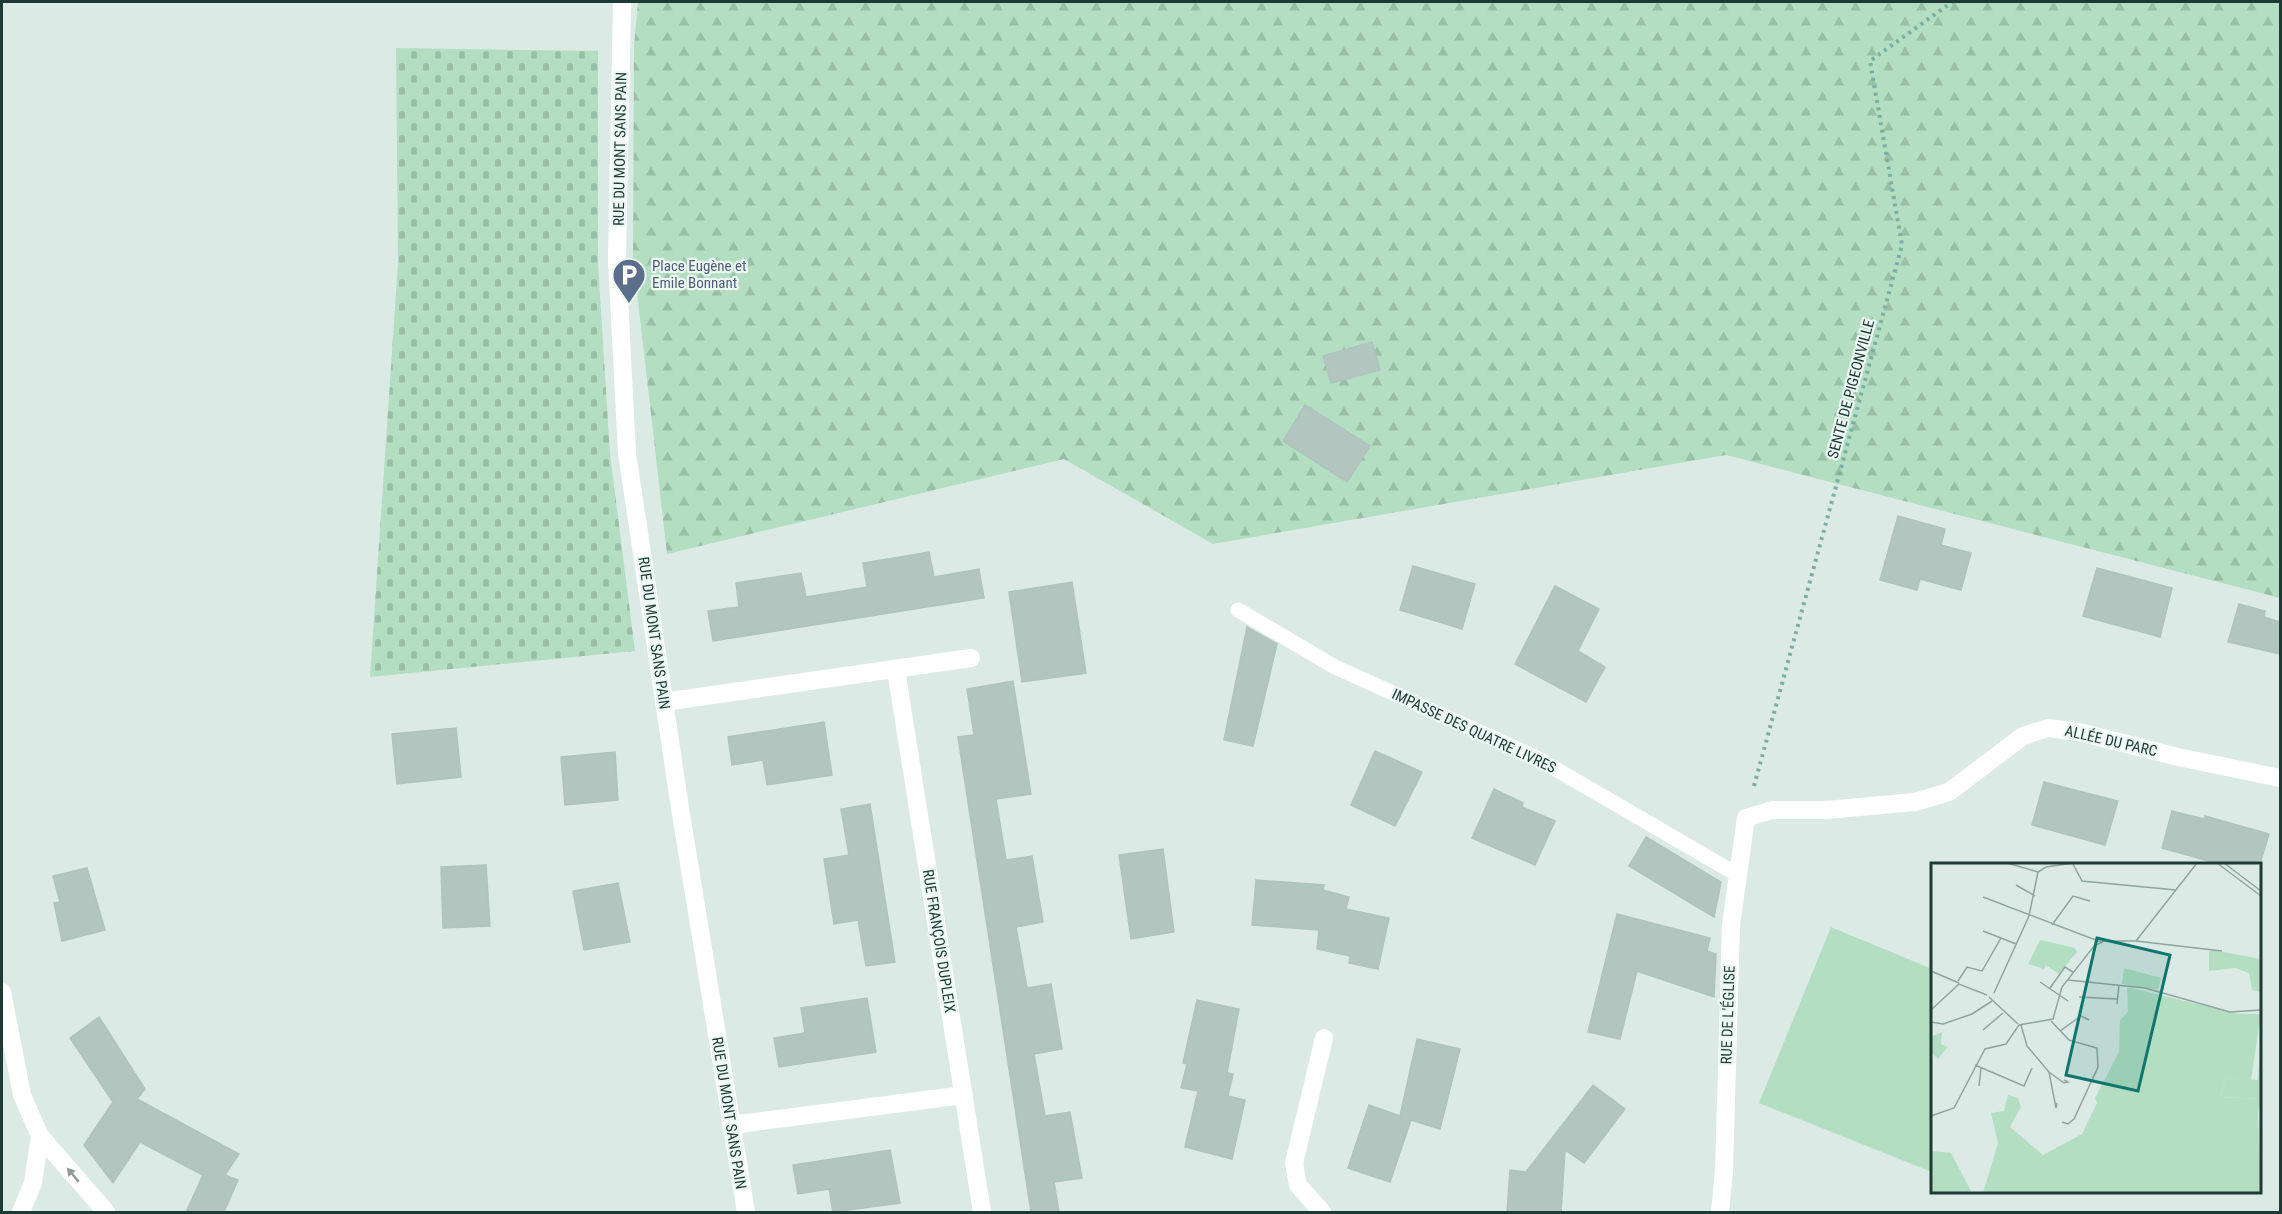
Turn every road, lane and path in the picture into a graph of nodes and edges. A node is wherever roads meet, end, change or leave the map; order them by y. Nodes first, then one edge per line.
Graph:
1 (622, 2) edge
2 (1952, 2) edge
3 (1238, 610) dead end
4 (971, 658) dead end
5 (896, 670) junction
6 (664, 702) junction
7 (2280, 778) edge
8 (1746, 818) junction
9 (1738, 875) junction
10 (2, 992) edge
11 (1324, 1038) dead end
12 (964, 1095) junction
13 (731, 1125) junction
14 (40, 1136) junction
15 (21, 1212) edge
16 (106, 1212) edge
17 (746, 1212) edge
18 (982, 1212) edge
19 (1322, 1212) edge
20 (1720, 1212) edge

1 - 6 street, RUE DU MONT SANS PAIN
2 - 8 path, SENTE DE PIGEONVILLE
3 - 9 lane, IMPASSE DES QUATRE LIVRES
4 - 5 street
5 - 6 street
5 - 12 street, RUE FRANÇOIS DUPLEIX
6 - 13 street, RUE DU MONT SANS PAIN
7 - 8 street, ALLÉE DU PARC
8 - 9 street, RUE DE L'ÉGLISE
9 - 20 street, RUE DE L'ÉGLISE
10 - 14 street
11 - 19 street
12 - 13 street
12 - 18 street, RUE FRANÇOIS DUPLEIX
13 - 17 street, RUE DU MONT SANS PAIN
14 - 15 street
16 -> 14 street

